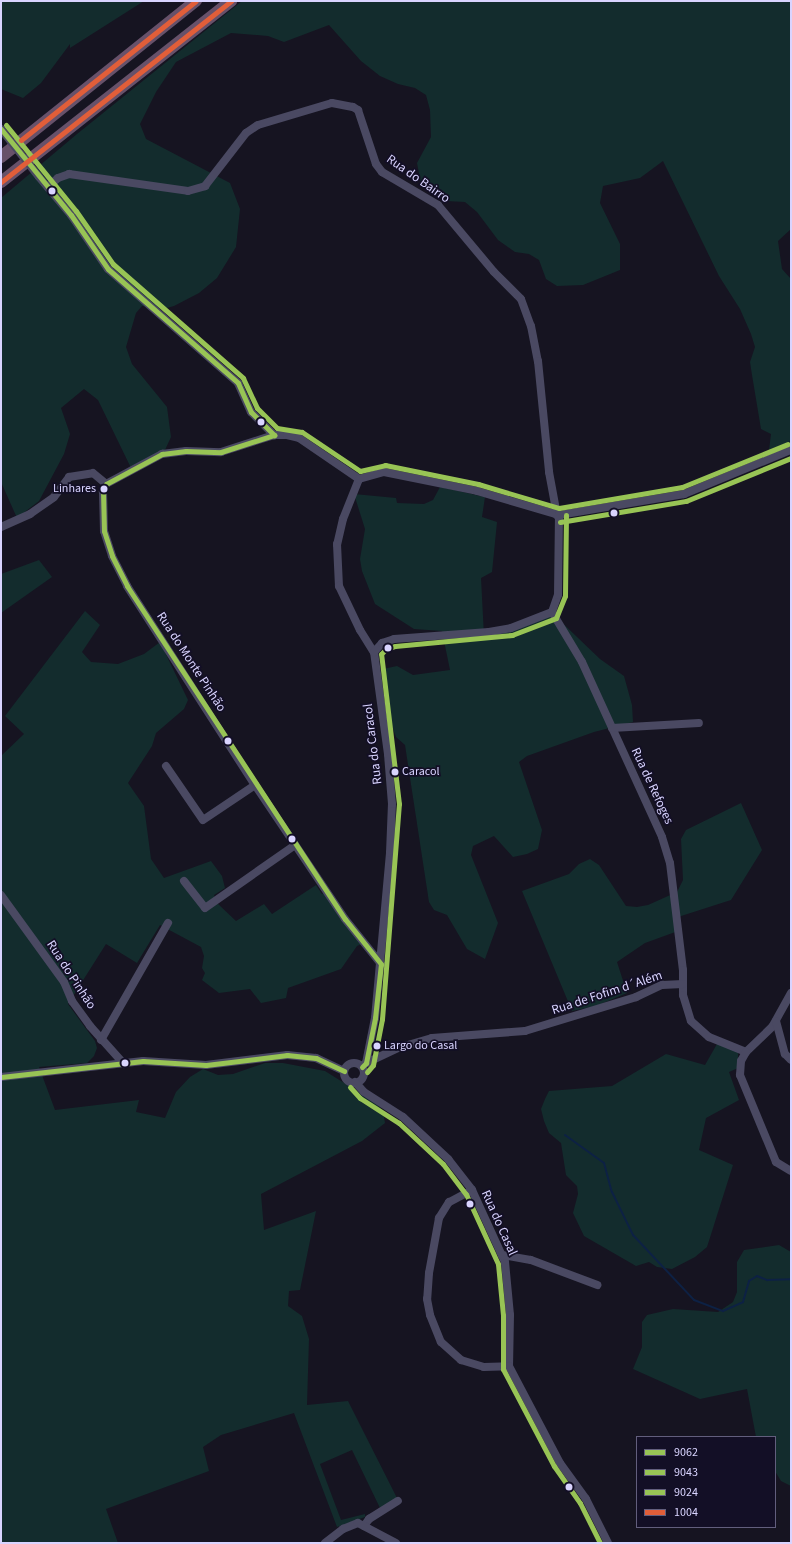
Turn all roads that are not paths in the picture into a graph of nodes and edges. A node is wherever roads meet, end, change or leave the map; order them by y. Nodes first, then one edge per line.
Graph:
1 (196, 1) edge
2 (231, 1) edge
3 (1, 129) edge
4 (1, 157) edge
5 (1, 182) edge
6 (48, 187) junction
7 (274, 435) junction
8 (791, 450) edge
9 (359, 479) junction
10 (106, 484) junction
11 (558, 515) junction
12 (1, 527) edge
13 (552, 612) junction
14 (374, 652) junction
15 (699, 723) dead end
16 (612, 728) junction
17 (166, 766) dead end
18 (255, 785) junction
19 (295, 845) junction
20 (184, 881) dead end
21 (1, 895) edge
22 (168, 923) dead end
23 (381, 964) junction
24 (683, 984) junction
25 (791, 993) edge
26 (776, 1021) junction
27 (101, 1040) junction
28 (746, 1052) junction
29 (791, 1060) edge
30 (124, 1064) junction
31 (364, 1065) junction
32 (344, 1072) junction
33 (1, 1077) edge
34 (355, 1082) junction
35 (791, 1171) edge
36 (472, 1190) junction
37 (502, 1255) junction
38 (597, 1285) dead end
39 (509, 1366) junction
40 (398, 1501) dead end
41 (364, 1526) junction
42 (325, 1543) edge
43 (396, 1543) edge
44 (608, 1543) edge

1 - 4 highway
2 - 5 highway
3 - 6 street, bridge
6 - 7 street
6 - 11 street, Rua do Bairro
7 - 9 street
7 - 10 street
8 - 11 street
9 - 11 street
9 - 14 street
10 - 12 street
10 - 18 street, Rua do Monte Pinhão
11 - 13 street
13 - 14 street
13 - 16 street, Rua de Refoges
14 - 23 street, Rua do Caracol
15 - 16 street
16 - 24 street, Rua de Refoges
17 - 18 street
18 - 19 street, Rua do Monte Pinhão
19 - 20 street
19 - 23 street, Rua do Monte Pinhão
21 - 27 street, Rua do Pinhão
22 - 27 street
23 - 31 street, Rua do Caracol
24 - 28 street, Rua de Fofim d´Além
24 - 31 street, Rua de Fofim d´Além
25 - 26 street
26 - 28 street
26 - 29 street
27 - 30 street, Rua do Pinhão
28 - 35 street
30 - 32 street
30 - 33 street
31 - 32 street
31 - 34 street
32 - 34 street
34 - 36 street, Rua do Casal
36 - 37 street, Rua do Casal
36 - 39 street
37 - 38 street
37 - 39 street, Rua do Casal
39 - 44 street, Rua do Casal
40 - 41 street
41 - 42 street
41 - 43 street

